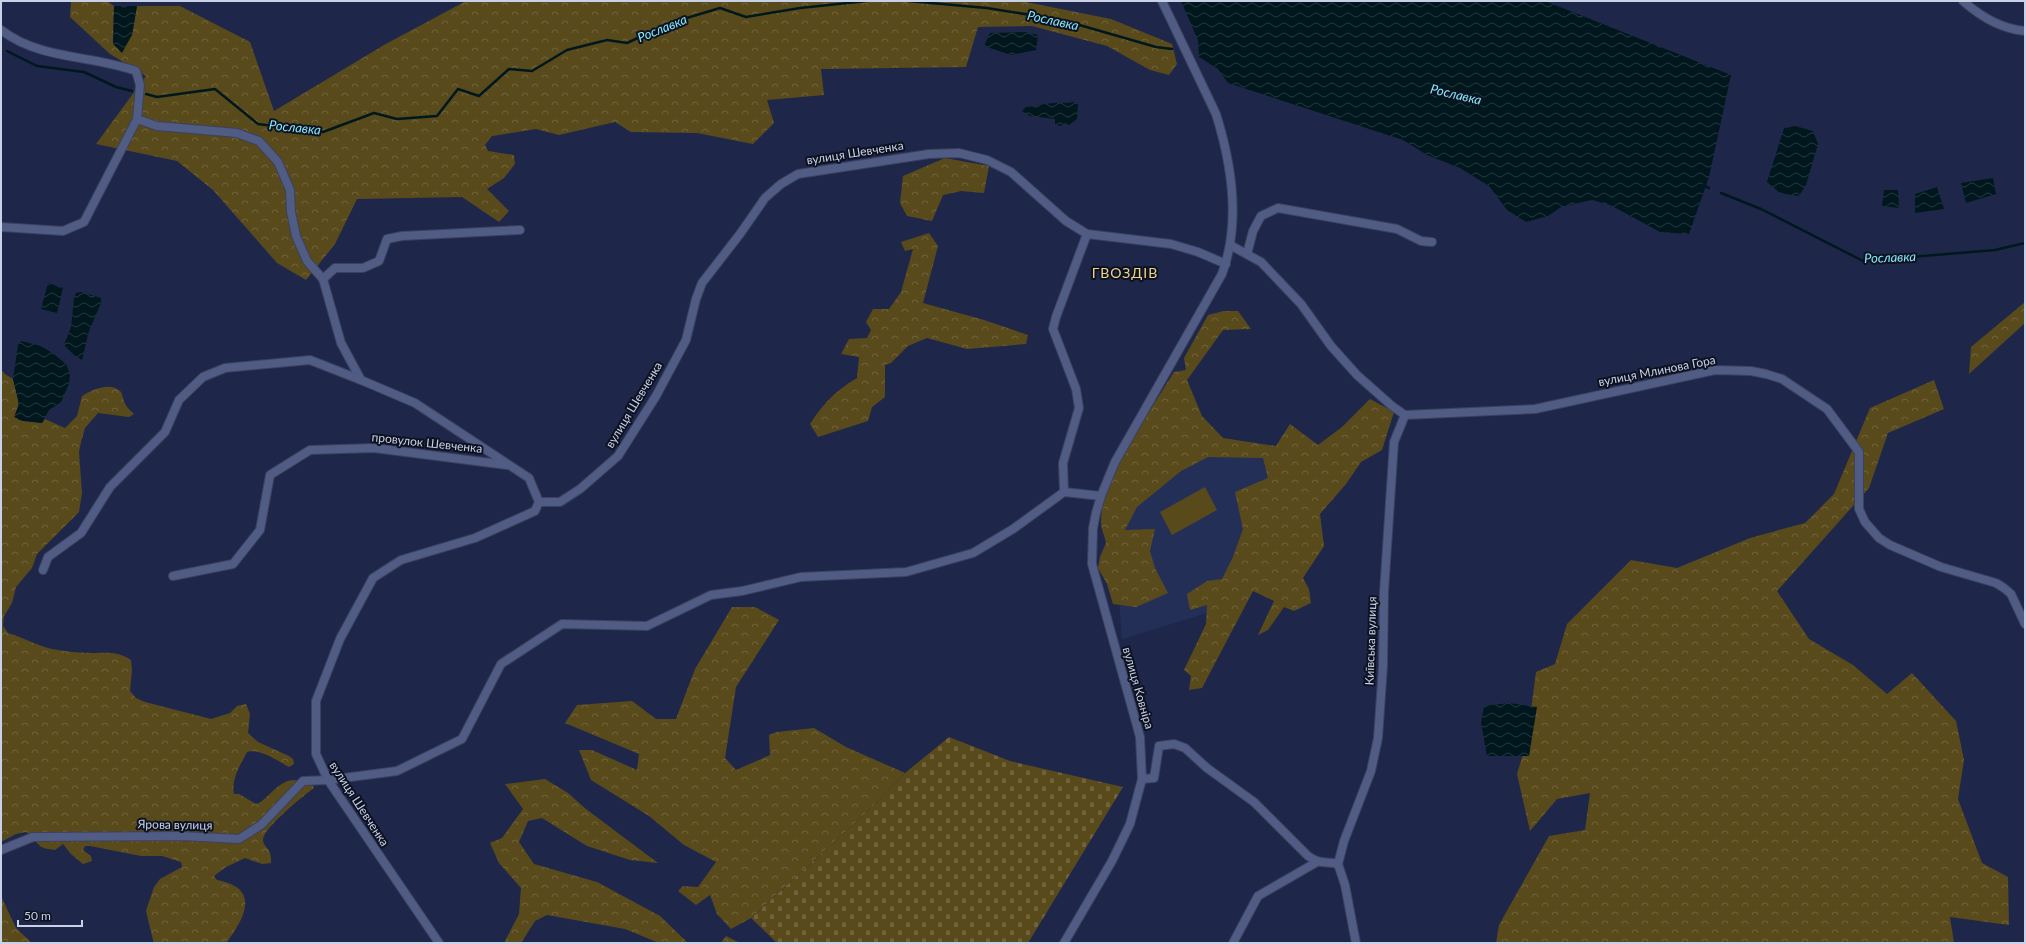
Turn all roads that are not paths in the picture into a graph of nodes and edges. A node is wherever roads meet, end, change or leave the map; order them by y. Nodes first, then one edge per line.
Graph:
1 (1162, 1) edge
2 (1963, 1) edge
3 (1, 30) edge
4 (2025, 31) edge
5 (137, 119) junction
6 (1, 228) edge
7 (520, 230) dead end
8 (1087, 234) junction
9 (1432, 242) dead end
10 (1230, 246) junction
11 (1247, 254) junction
12 (1226, 264) junction
13 (323, 279) junction
14 (361, 380) junction
15 (1405, 415) junction
16 (510, 465) junction
17 (1064, 492) junction
18 (1101, 496) junction
19 (539, 502) junction
20 (43, 570) dead end
21 (173, 576) dead end
22 (2025, 624) edge
23 (1142, 779) junction
24 (328, 780) junction
25 (1, 850) edge
26 (1317, 862) junction
27 (1338, 864) junction
28 (439, 943) edge
29 (1064, 943) edge
30 (1234, 943) edge
31 (1356, 943) edge

1 - 10 street, вулиця Ковніра
2 - 4 street
3 - 5 street
5 - 6 street
5 - 13 street
7 - 13 street
8 - 12 street, вулиця Шевченка
8 - 17 street
8 - 19 street, вулиця Шевченка
9 - 11 street
10 - 11 street
10 - 12 street, вулиця Ковніра
11 - 15 street
12 - 18 street, вулиця Ковніра
13 - 14 street
14 - 16 street, провулок Шевченка
14 - 20 street, провулок Шевченка
15 - 22 street, вулиця Млинова Гора
15 - 27 street, Київська вулиця
16 - 19 street, провулок Шевченка
16 - 21 street, провулок Шевченка
17 - 18 street
17 - 24 street, Ярова вулиця
18 - 23 street, вулиця Ковніра
19 - 24 street, вулиця Шевченка
23 - 26 street
23 - 29 street, вулиця Ковніра
24 - 25 street, Ярова вулиця
24 - 28 street, вулиця Шевченка
26 - 27 street
26 - 30 street
27 - 31 street

